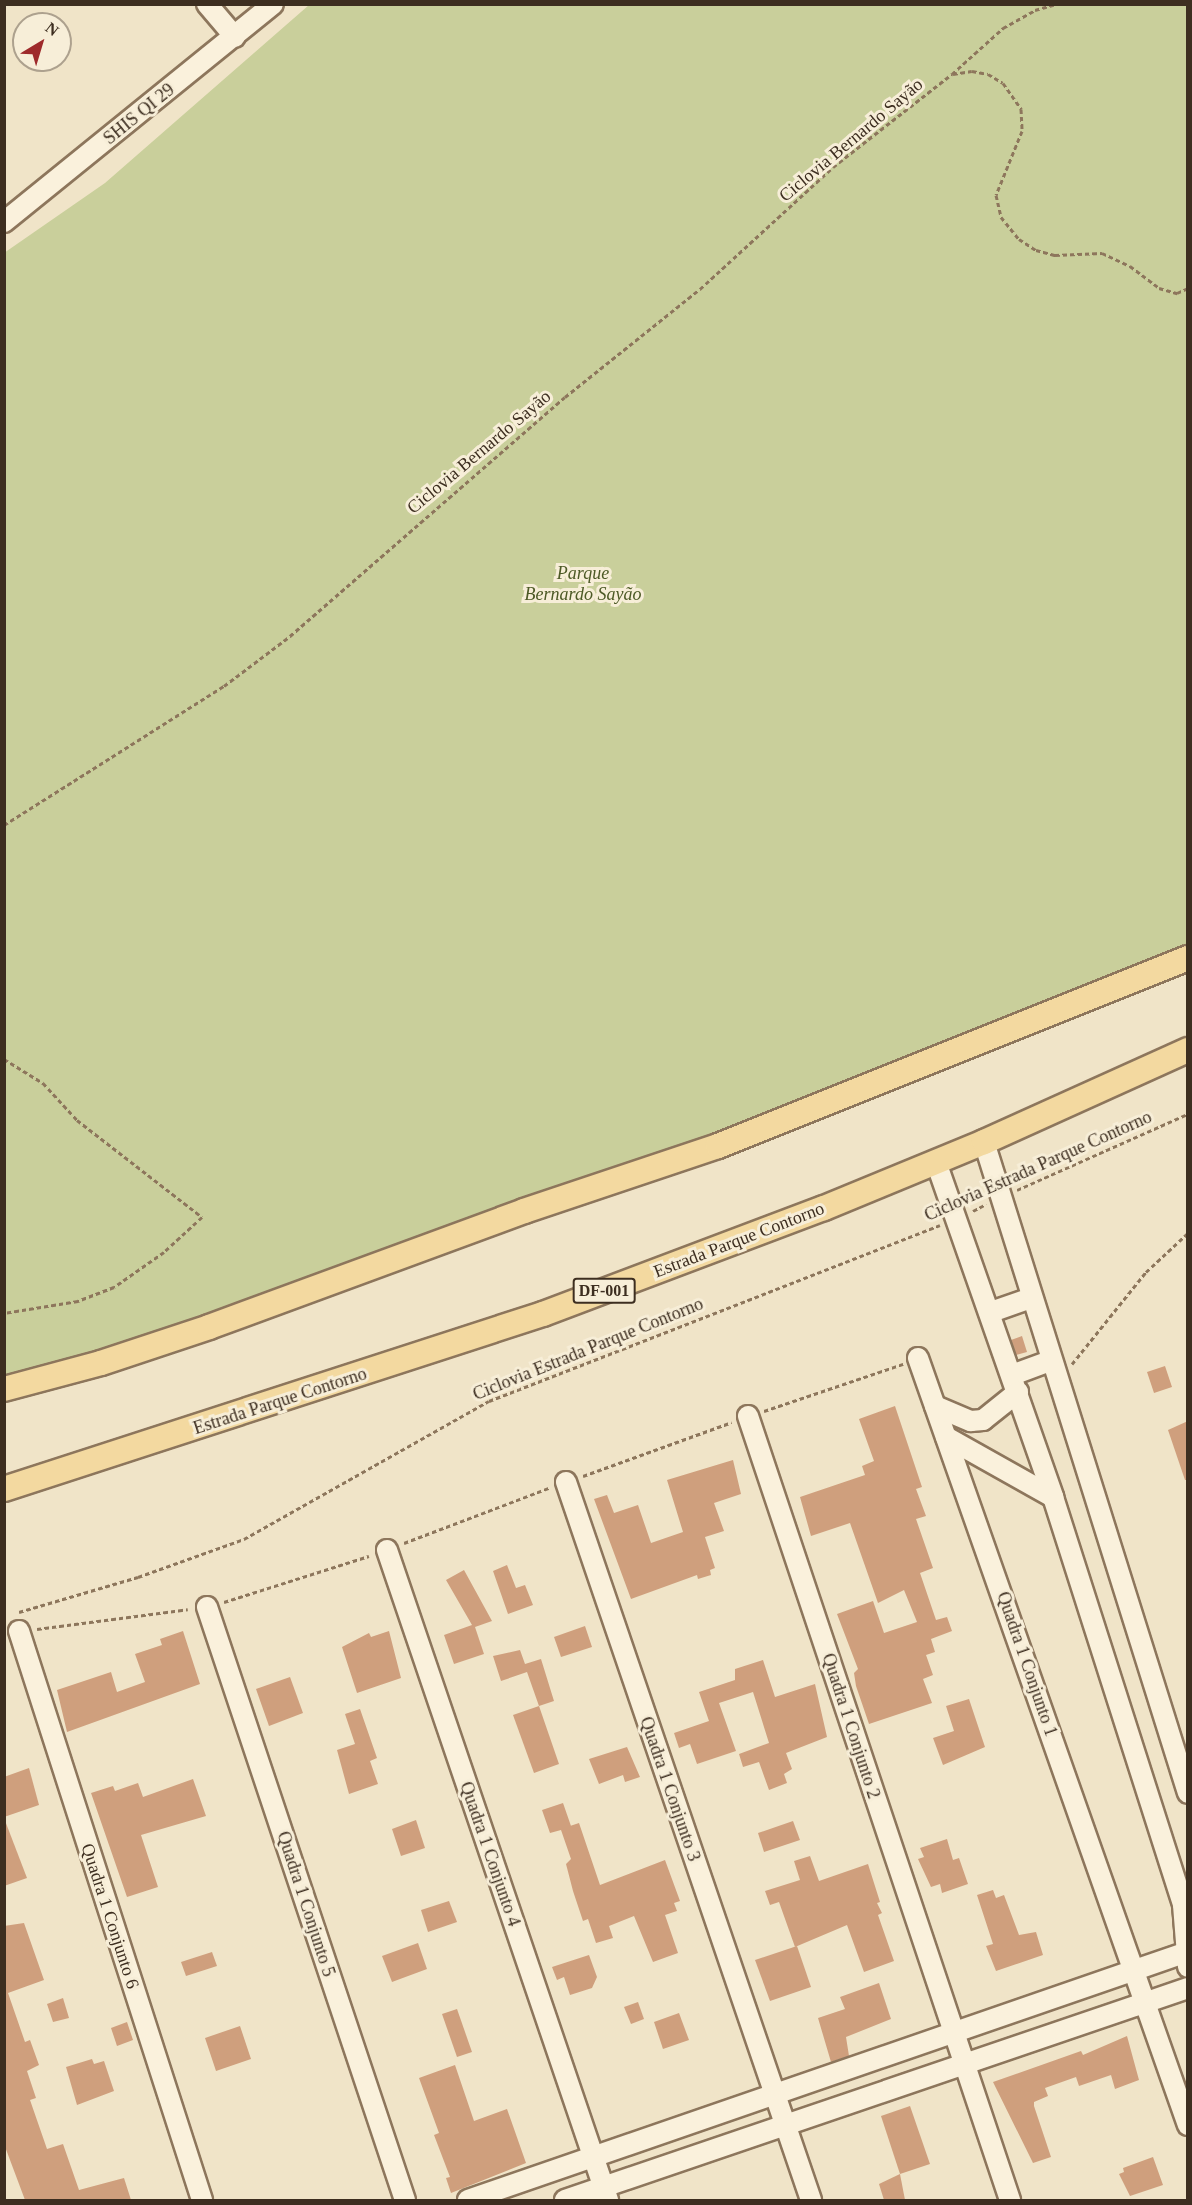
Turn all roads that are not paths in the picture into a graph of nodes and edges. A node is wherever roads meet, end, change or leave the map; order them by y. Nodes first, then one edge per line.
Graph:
1 (207, 4) edge
2 (273, 4) edge
3 (235, 37) junction
4 (4, 222) edge
5 (1188, 958) edge
6 (1188, 1050) edge
7 (984, 1142) junction
8 (936, 1162) junction
9 (1031, 1298) junction
10 (991, 1312) junction
11 (918, 1358) road end
12 (1050, 1361) junction
13 (1015, 1384) junction
14 (10, 1389) edge
15 (936, 1406) junction
16 (748, 1416) road end
17 (946, 1437) junction
18 (4, 1470) edge
19 (63, 1473) junction
20 (566, 1482) road end
21 (4, 1489) edge
22 (1053, 1497) junction
23 (387, 1550) road end
24 (207, 1607) road end
25 (18, 1622) road end
26 (1188, 1793) edge
27 (1187, 1954) edge
28 (1134, 1970) junction
29 (1188, 1988) edge
30 (1146, 2003) junction
31 (953, 2036) junction
32 (963, 2063) junction
33 (774, 2096) junction
34 (1188, 2125) edge
35 (785, 2128) junction
36 (593, 2158) junction
37 (605, 2194) edge
38 (202, 2200) edge
39 (405, 2200) edge
40 (468, 2200) edge
41 (565, 2200) edge
42 (811, 2200) edge
43 (1010, 2200) edge

1 - 3 street
2 - 3 street, SHIS QI 29
3 - 4 street, SHIS QI 29
5 - 14 main road
6 - 7 main road, Estrada Parque Contorno / DF-001
7 - 8 main road, Estrada Parque Contorno / DF-001
7 - 9 street
8 - 10 street
8 - 19 main road, Estrada Parque Contorno / DF-001
9 - 10 street
9 - 12 street
10 - 13 street
11 - 15 street, Quadra 1 Conjunto 1
12 - 13 street
12 - 26 street
13 - 15 street
13 - 22 street
15 - 17 street, Quadra 1 Conjunto 1
16 - 31 street, Quadra 1 Conjunto 2
17 - 22 street
17 - 28 street, Quadra 1 Conjunto 1
18 - 19 main road
19 - 21 main road, Estrada Parque Contorno / DF-001
20 - 33 street, Quadra 1 Conjunto 3
22 - 27 street
23 - 36 street, Quadra 1 Conjunto 4
24 - 39 street, Quadra 1 Conjunto 5
25 - 38 street, Quadra 1 Conjunto 6
27 - 28 street
28 - 30 street, Quadra 1 Conjunto 1
28 - 31 street
29 - 30 street
30 - 32 street
30 - 34 street, Quadra 1 Conjunto 1
31 - 32 street, Quadra 1 Conjunto 2
31 - 33 street
32 - 35 street
32 - 43 street, Quadra 1 Conjunto 2
33 - 35 street, Quadra 1 Conjunto 3
33 - 36 street
35 - 37 street
35 - 42 street, Quadra 1 Conjunto 3
36 - 37 street, Quadra 1 Conjunto 4
36 - 40 street
37 - 41 street

